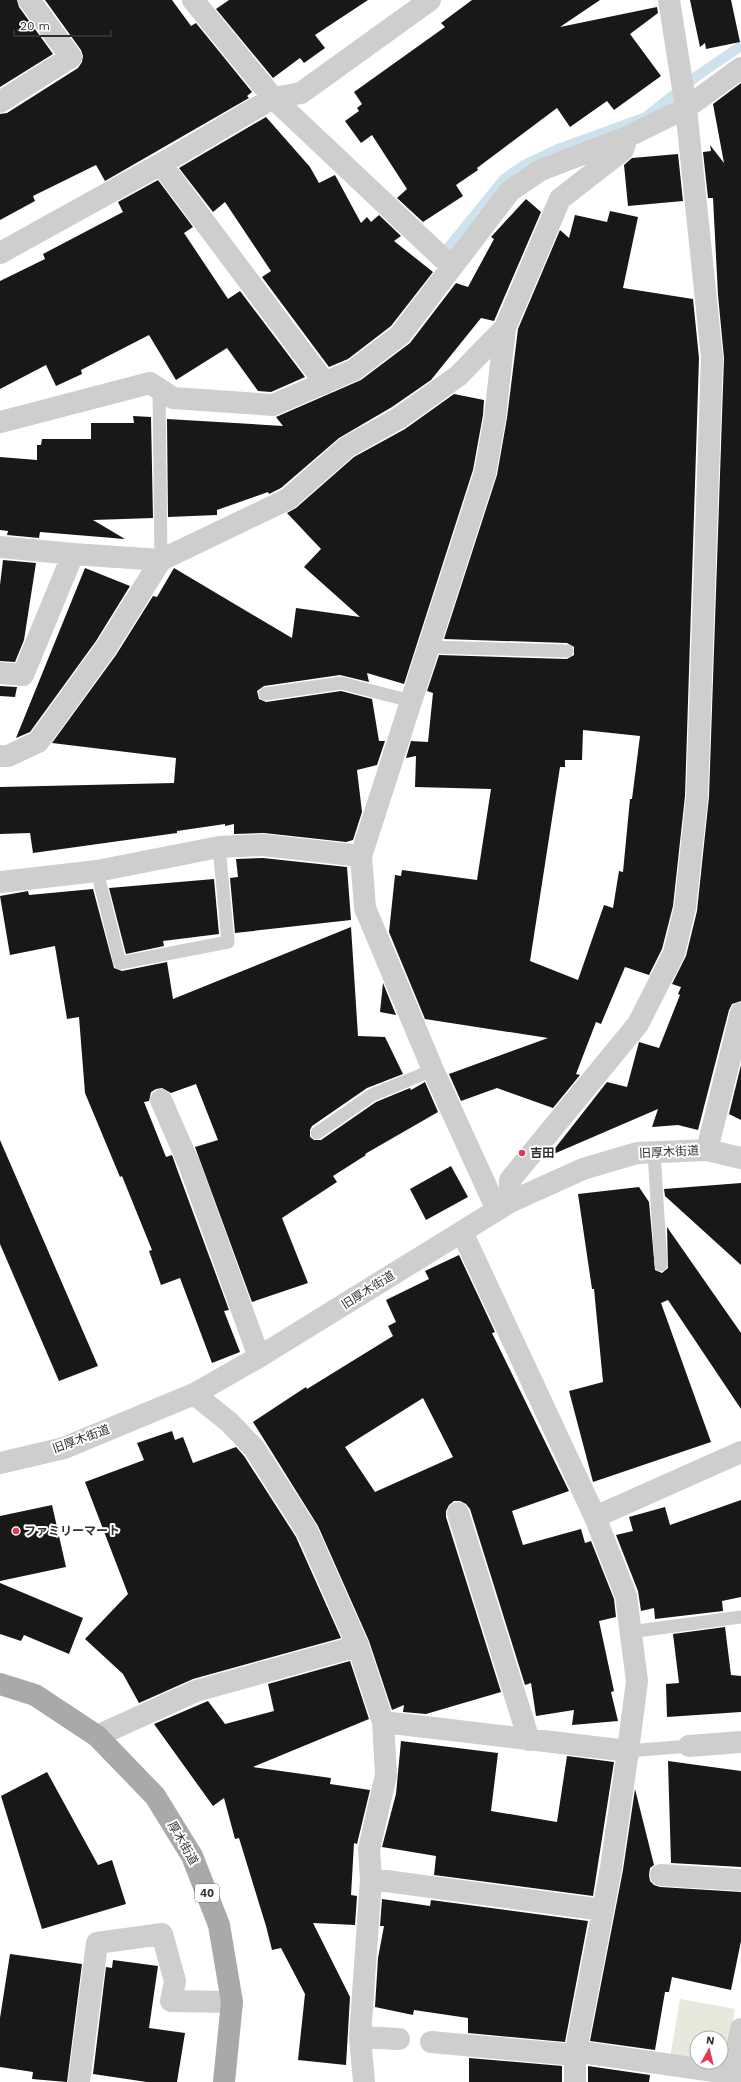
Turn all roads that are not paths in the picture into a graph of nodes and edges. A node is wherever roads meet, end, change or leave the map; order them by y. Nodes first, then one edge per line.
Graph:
1 (29, 0) edge
2 (193, 0) edge
3 (430, 0) edge
4 (669, 0) edge
5 (741, 68) edge
6 (274, 98) junction
7 (0, 102) edge
8 (686, 108) junction
9 (627, 137) junction
10 (161, 164) junction
11 (0, 253) edge
12 (452, 267) junction
13 (505, 328) junction
14 (325, 383) junction
15 (159, 389) junction
16 (0, 422) edge
17 (0, 547) edge
18 (73, 554) junction
19 (161, 560) junction
20 (428, 647) junction
21 (567, 651) dead end
22 (0, 673) edge
23 (266, 694) dead end
24 (411, 701) junction
25 (0, 756) edge
26 (219, 847) junction
27 (361, 856) junction
28 (97, 871) junction
29 (0, 882) edge
30 (741, 1013) edge
31 (433, 1070) junction
32 (161, 1100) dead end
33 (317, 1133) dead end
34 (707, 1150) junction
35 (654, 1152) junction
36 (741, 1158) edge
37 (503, 1206) junction
38 (462, 1232) junction
39 (661, 1265) dead end
40 (259, 1357) junction
41 (194, 1394) junction
42 (741, 1452) edge
43 (0, 1463) edge
44 (458, 1513) dead end
45 (595, 1517) junction
46 (741, 1617) edge
47 (630, 1632) junction
48 (358, 1646) junction
49 (0, 1684) edge
50 (383, 1722) junction
51 (97, 1736) junction
52 (529, 1740) junction
53 (741, 1742) edge
54 (689, 1746) joint
55 (628, 1751) junction
56 (661, 1875) dead end
57 (371, 1879) junction
58 (741, 1880) edge
59 (604, 1910) junction
60 (232, 2002) junction
61 (741, 2029) edge
62 (360, 2037) junction
63 (399, 2039) dead end
64 (431, 2042) dead end
65 (575, 2055) junction
66 (737, 2075) edge
67 (79, 2082) edge
68 (224, 2082) edge
69 (364, 2082) edge
70 (575, 2082) edge

1 - 7 street
2 - 6 street
3 - 6 street
4 - 8 street
5 - 8 street
6 - 10 street
6 - 12 street
8 - 9 street
8 - 37 street
9 - 12 street
9 - 13 street
10 - 11 street
10 - 14 street
12 - 14 street
13 - 19 street
13 - 20 street
14 - 15 street
15 - 16 street
15 - 19 lane
17 - 18 street
18 - 19 street
18 - 22 street
19 - 25 street
20 - 21 lane
20 - 24 street
23 - 24 lane
24 - 27 street
26 - 27 street
26 - 28 street
26 - 28 lane
27 - 31 street
28 - 29 street
30 - 34 street
31 - 33 lane
31 - 37 street
32 - 40 street
34 - 35 street, 旧厚木街道
34 - 36 street, 旧厚木街道
35 - 37 street, 旧厚木街道
35 - 39 lane
37 - 38 street, 旧厚木街道
38 - 40 street, 旧厚木街道
38 - 45 street
40 - 41 street, 旧厚木街道
41 - 43 street, 旧厚木街道
41 - 48 street
42 - 45 street
44 - 52 street
45 - 47 street
46 - 47 lane
47 - 55 street
48 - 50 street
48 - 51 street
49 - 51 main road, 厚木街道 / 40
50 - 52 street
50 - 57 street
51 - 60 main road, 厚木街道 / 40
52 - 55 street
53 - 54 street
54 - 55 lane
55 - 59 street
56 - 58 street
57 - 59 street
57 - 62 street
59 - 65 street
60 - 67 street
60 - 68 main road, 厚木街道 / 40
61 - 66 street
62 - 63 street
62 - 69 street
64 - 65 street
65 - 66 street
65 - 70 street

